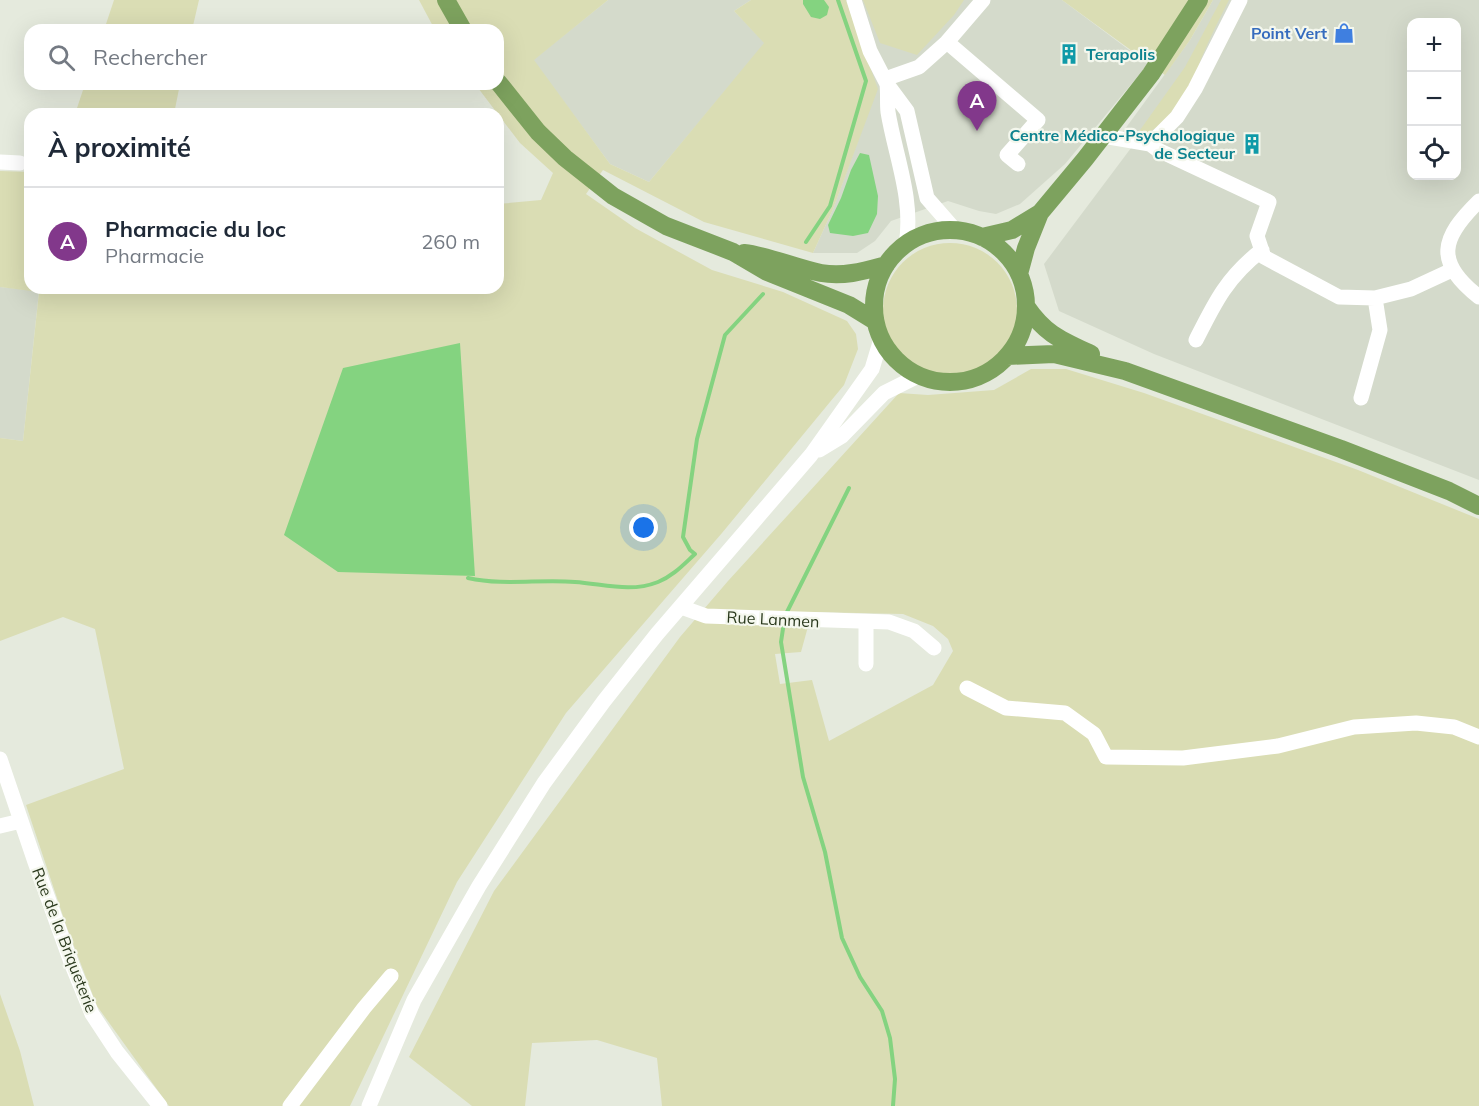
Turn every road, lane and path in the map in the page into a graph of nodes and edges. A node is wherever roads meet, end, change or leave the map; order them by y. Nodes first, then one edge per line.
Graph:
1 (446, 0) edge
2 (855, 0) edge
3 (983, 0) edge
4 (1199, 0) edge
5 (1240, 0) edge
6 (460, 24) edge
7 (946, 42) junction
8 (886, 81) junction
9 (504, 90) edge
10 (1103, 136) junction
11 (1144, 143) junction
12 (0, 162) edge
13 (20, 163) dead end
14 (1018, 164) dead end
15 (1479, 201) edge
16 (1040, 213) junction
17 (955, 230) junction
18 (982, 237) junction
19 (906, 244) junction
20 (1262, 250) junction
21 (733, 252) junction
22 (886, 265) junction
23 (1452, 270) junction
24 (1019, 274) junction
25 (1479, 297) edge
26 (1375, 298) junction
27 (1026, 306) junction
28 (875, 314) junction
29 (881, 339) junction
30 (1196, 340) dead end
31 (1006, 356) junction
32 (1125, 371) junction
33 (920, 375) junction
34 (1361, 398) dead end
35 (811, 455) junction
36 (1479, 506) edge
37 (681, 607) junction
38 (867, 622) junction
39 (934, 648) dead end
40 (866, 664) dead end
41 (967, 688) dead end
42 (1479, 737) edge
43 (0, 759) edge
44 (21, 821) junction
45 (0, 826) edge
46 (391, 976) dead end
47 (160, 1106) edge
48 (290, 1106) edge
49 (369, 1106) edge

1 - 6 main road
2 - 8 street
3 - 7 street
4 - 10 main road
5 - 11 street
7 - 8 street
7 - 14 street
8 - 17 street
8 - 19 street
9 - 21 main road
10 - 11 street
10 - 16 main road
11 - 20 street
12 - 13 street
15 - 23 street
16 - 18 main road
16 - 24 main road
17 - 18 main road
17 - 19 main road
18 - 24 main road
19 - 22 main road
20 - 26 street
20 - 30 street
21 - 22 main road
21 - 28 main road
22 - 28 main road
23 - 25 street
23 - 26 street
24 - 27 main road
26 - 34 street
27 - 31 main road
27 - 32 main road
28 - 29 main road
29 - 33 main road
29 - 35 street
31 - 32 main road
31 - 33 main road
32 - 36 main road
33 - 35 street
35 - 37 street
37 - 38 street, Rue Lanmen
37 - 49 street
38 - 39 street, Rue Lanmen
38 - 40 street
41 - 42 street
43 - 44 street, Rue de la Briqueterie
44 - 45 street
44 - 47 street, Rue de la Briqueterie
46 - 48 street

